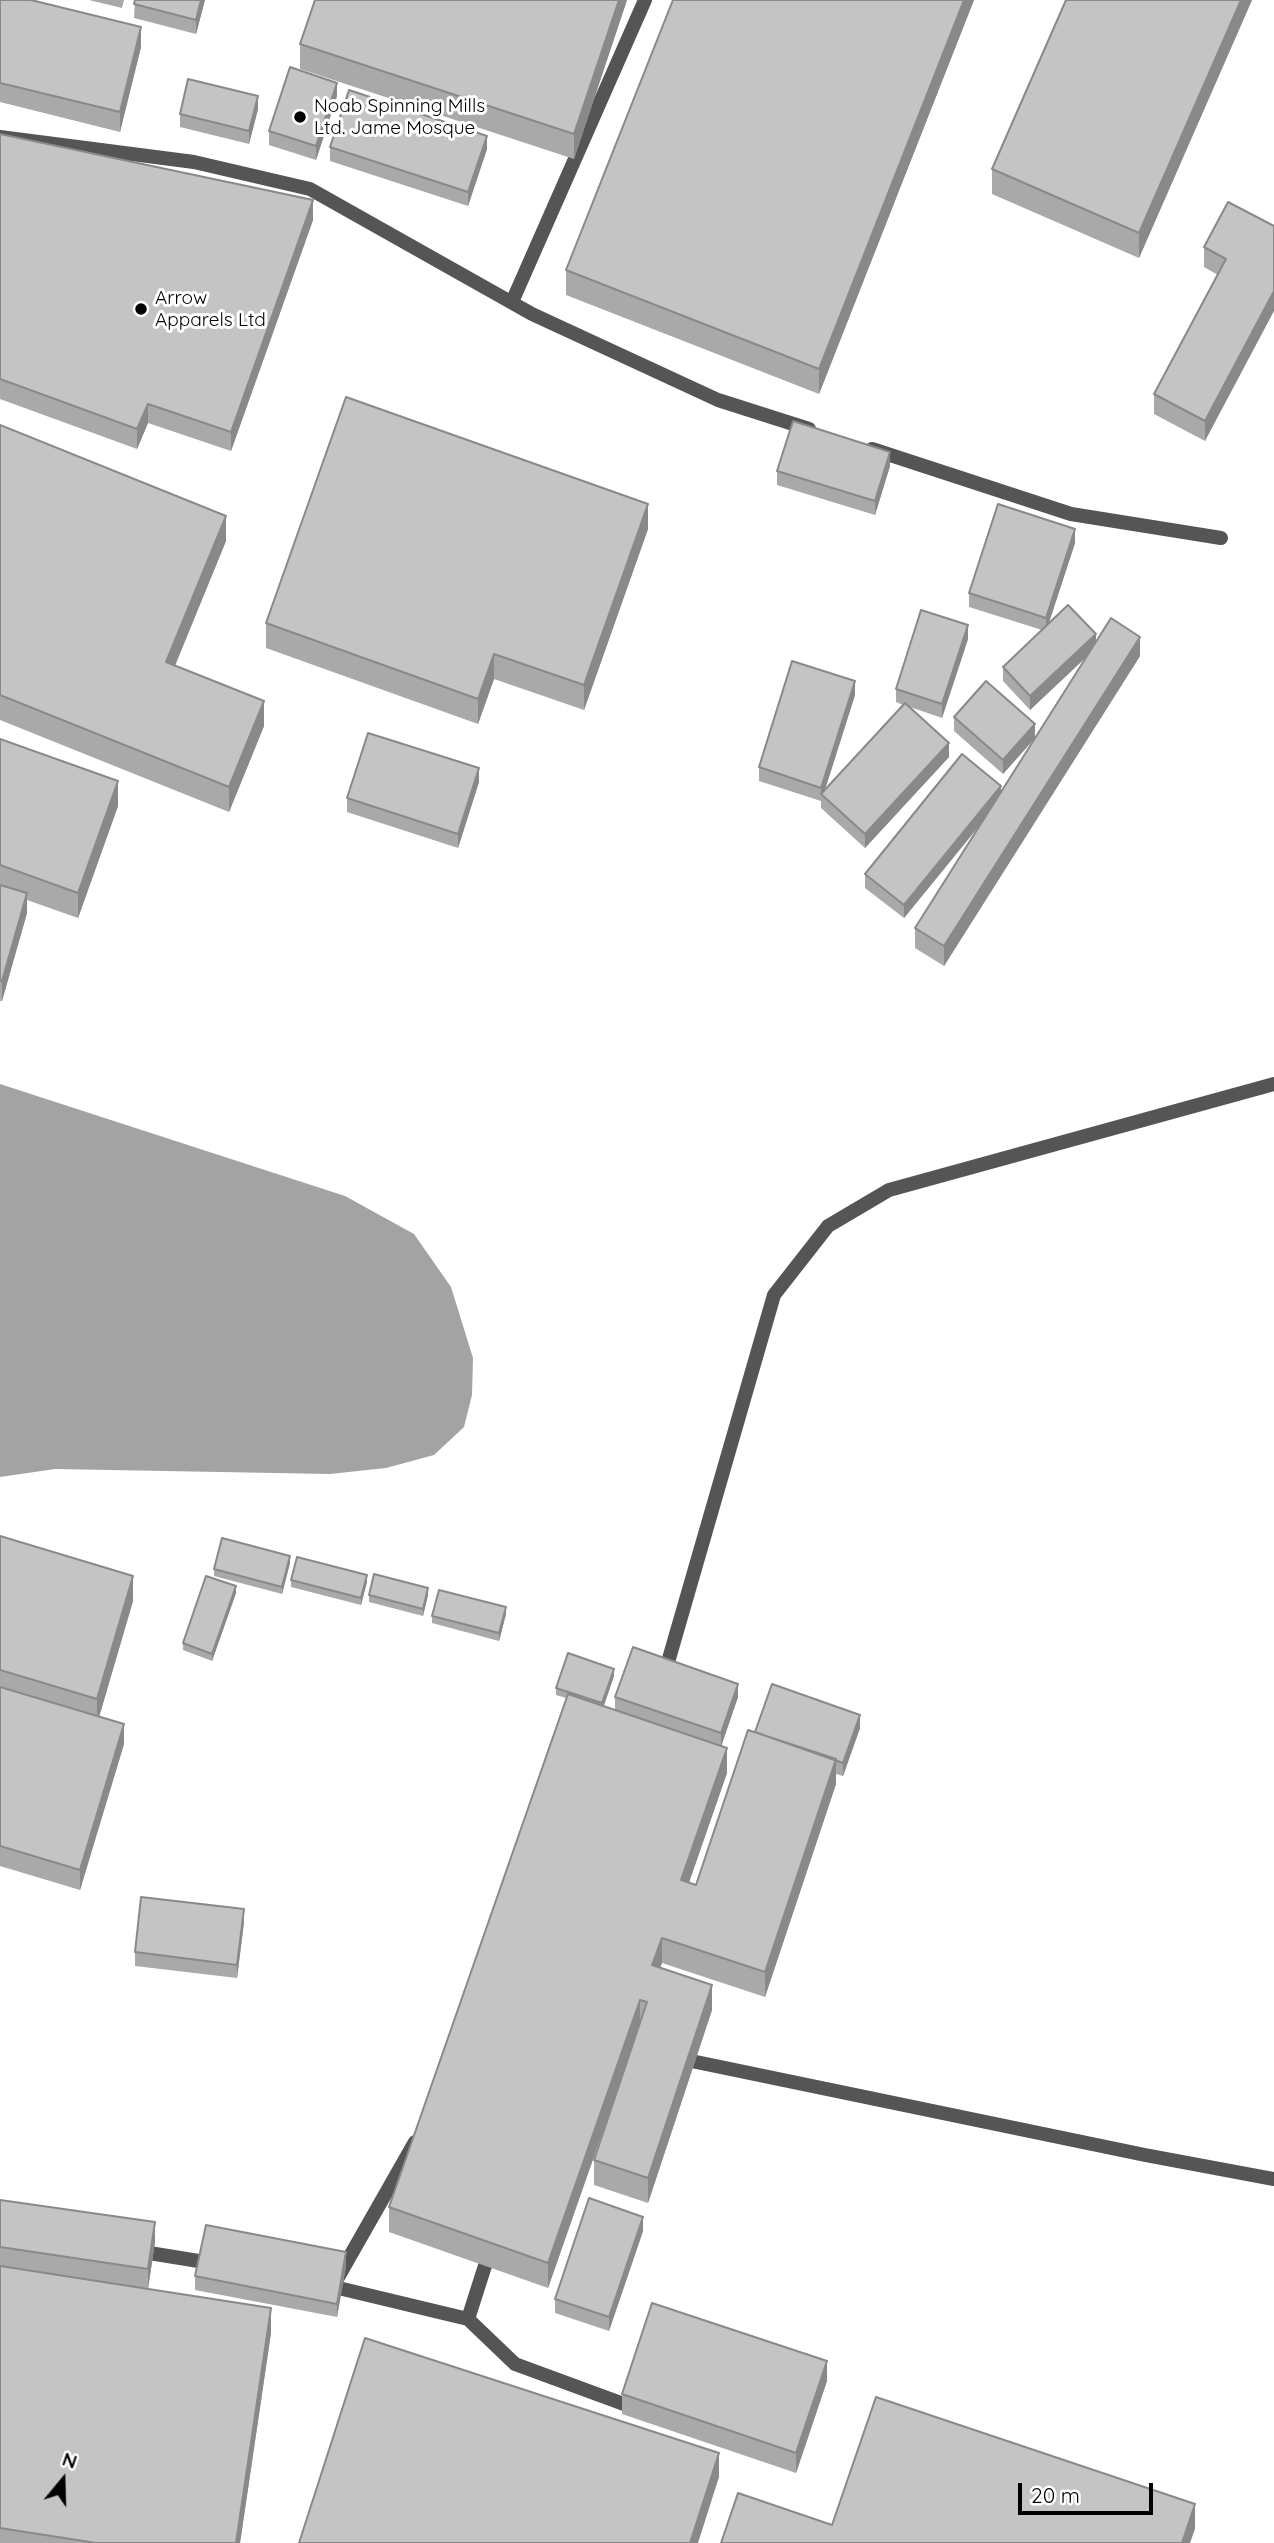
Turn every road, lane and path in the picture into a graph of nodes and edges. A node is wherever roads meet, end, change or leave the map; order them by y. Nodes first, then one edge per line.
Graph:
1 (645, 0) edge
2 (0, 136) edge
3 (512, 302) junction
4 (822, 433) edge
5 (862, 446) edge
6 (1221, 538) dead end
7 (1274, 1084) edge
8 (661, 1685) edge
9 (660, 2055) edge
10 (420, 2134) edge
11 (1274, 2179) edge
12 (497, 2227) edge
13 (123, 2249) edge
14 (229, 2266) edge
15 (307, 2282) edge
16 (333, 2287) junction
17 (468, 2319) junction
18 (654, 2415) edge

1 - 3 street
2 - 3 street
3 - 4 street
5 - 6 street
7 - 8 street
9 - 11 street
10 - 16 street
12 - 17 street
13 - 14 street
15 - 16 street
16 - 17 street
17 - 18 street

